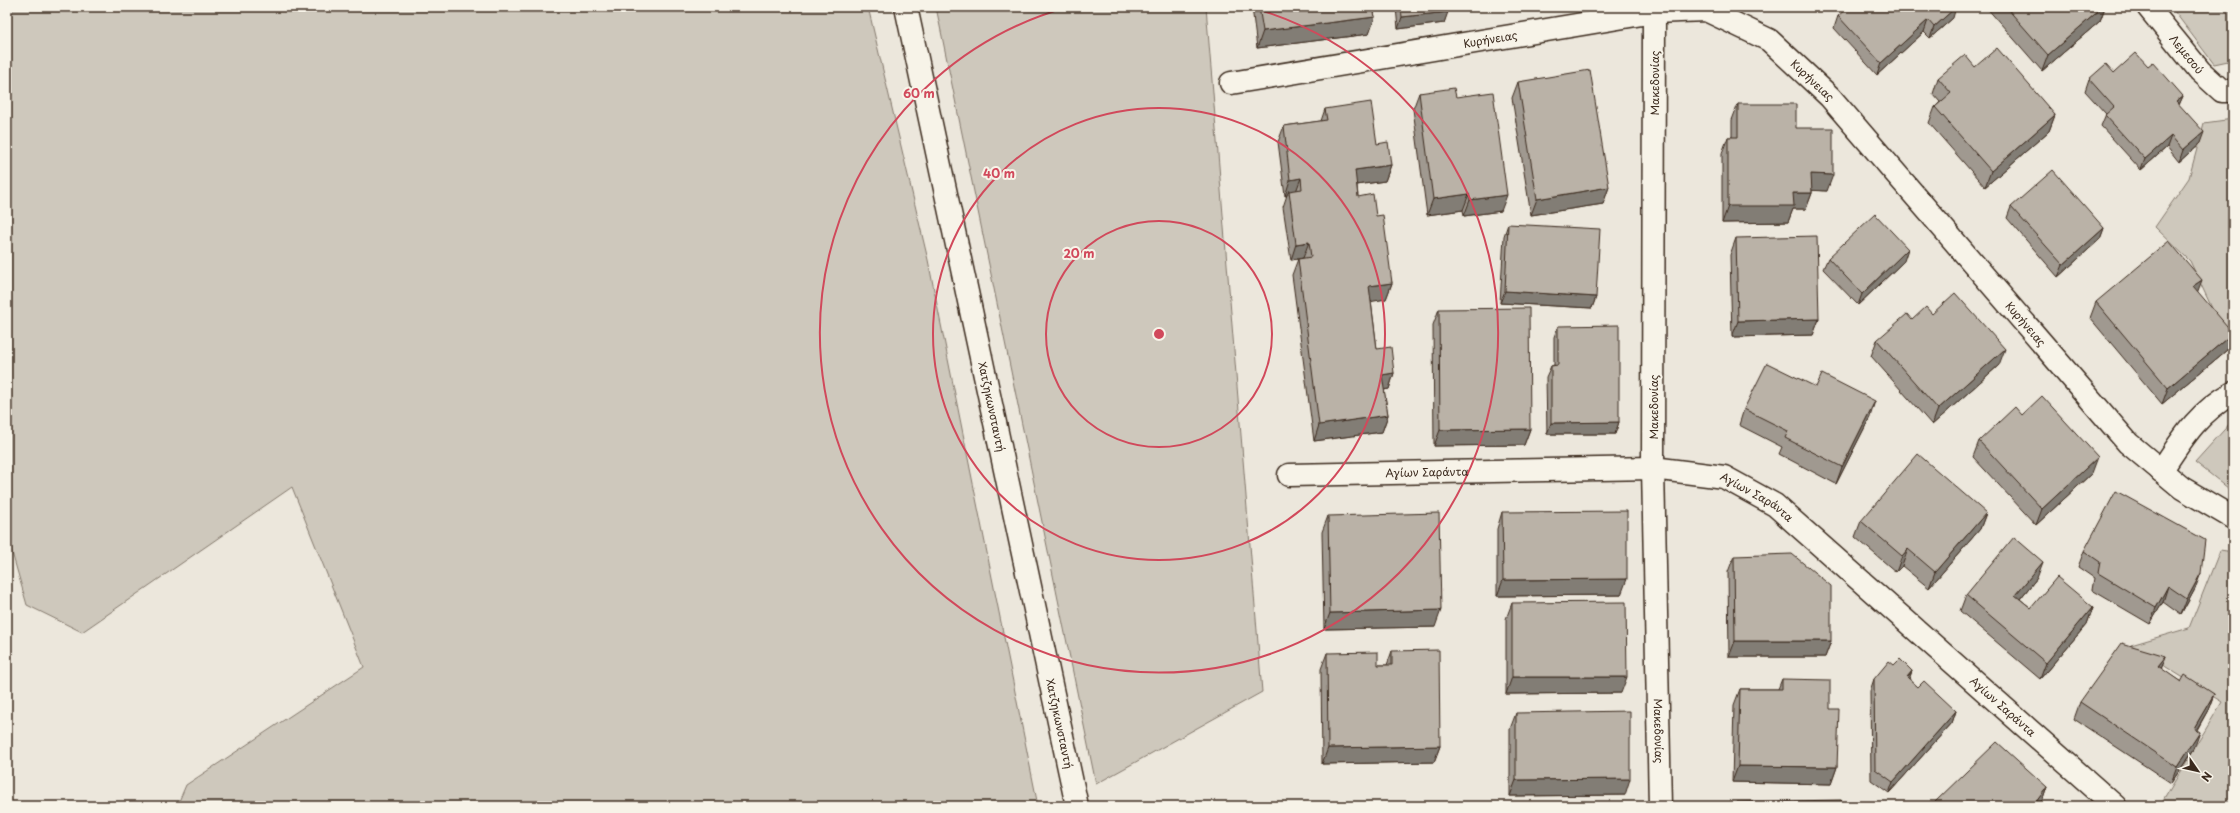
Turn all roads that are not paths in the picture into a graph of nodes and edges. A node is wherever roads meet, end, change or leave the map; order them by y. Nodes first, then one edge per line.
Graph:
1 (906, 7) edge
2 (2148, 7) edge
3 (1653, 9) edge
4 (1232, 83) dead end
5 (2233, 91) edge
6 (2233, 393) edge
7 (1653, 468) junction
8 (2161, 471) junction
9 (1289, 474) dead end
10 (2233, 518) edge
11 (1077, 806) edge
12 (1660, 806) edge
13 (2115, 806) edge

1 - 11 street, Χατζηκωνσταντή
2 - 5 street, Λεμεσού
3 - 4 street, Κυρήνειας
3 - 7 street, Μακεδονίας
3 - 8 street, Κυρήνειας
6 - 8 street
7 - 9 street, Αγίων Σαράντα
7 - 12 street, Μακεδονίας
7 - 13 street, Αγίων Σαράντα
8 - 10 street, Κυρήνειας

